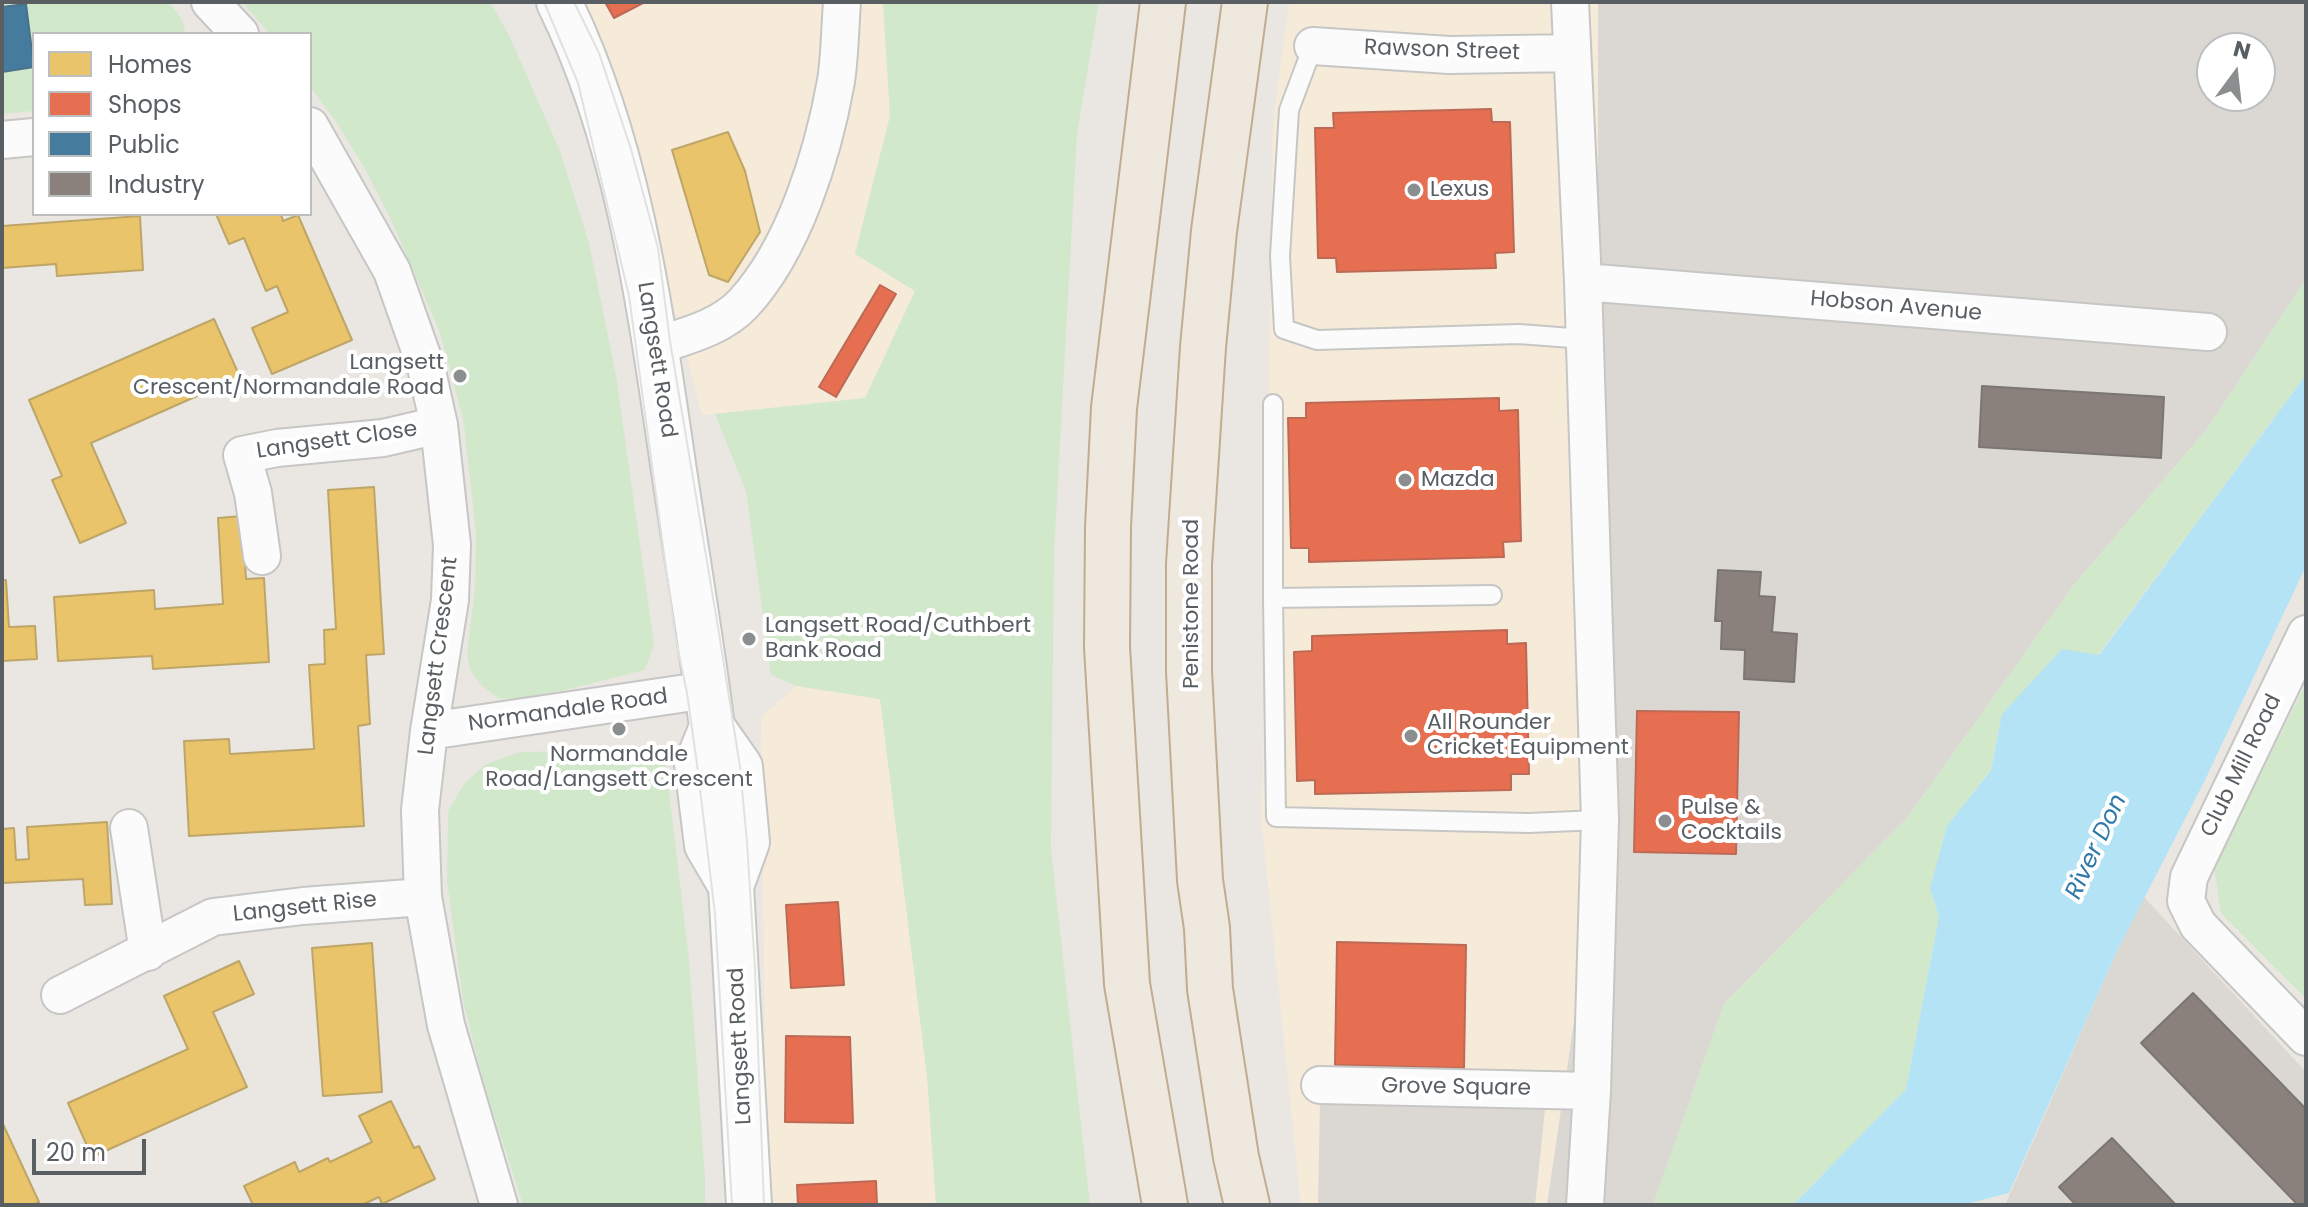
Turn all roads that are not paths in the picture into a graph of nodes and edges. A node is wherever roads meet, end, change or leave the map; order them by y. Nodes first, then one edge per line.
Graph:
1 (210, 2) edge
2 (559, 2) edge
3 (842, 2) edge
4 (1163, 2) edge
5 (1245, 2) edge
6 (1570, 2) edge
7 (238, 32) edge
8 (1313, 46) joint
9 (1572, 53) junction
10 (312, 130) edge
11 (32, 137) edge
12 (2, 140) edge
13 (1583, 282) junction
14 (2208, 332) dead end
15 (1585, 339) junction
16 (656, 346) junction
17 (1273, 404) dead end
18 (439, 425) junction
19 (262, 556) dead end
20 (1492, 595) dead end
21 (1273, 598) junction
22 (2306, 634) edge
23 (710, 709) junction
24 (429, 731) junction
25 (1600, 820) junction
26 (129, 828) dead end
27 (423, 897) junction
28 (148, 952) junction
29 (60, 995) dead end
30 (2306, 1037) edge
31 (1320, 1085) dead end
32 (1592, 1091) junction
33 (499, 1205) edge
34 (749, 1205) edge
35 (1165, 1205) edge
36 (1247, 1205) edge
37 (1585, 1205) edge

1 - 7 street
2 - 16 street, Langsett Road
3 - 16 street
4 - 35 highway
5 - 36 highway, Penistone Road
6 - 9 street
8 - 9 street, Rawson Street
8 - 15 lane
9 - 13 street
10 - 18 street, Langsett Crescent
11 - 12 street
13 - 14 street, Hobson Avenue
13 - 15 street
15 - 25 street
16 - 23 street, Langsett Road
17 - 21 lane
18 - 19 street, Langsett Close
18 - 24 street, Langsett Crescent
20 - 21 lane
21 - 25 lane
22 - 30 street, Club Mill Road
23 - 24 street, Normandale Road
23 - 34 street, Langsett Road
24 - 27 street, Langsett Crescent
25 - 32 street
26 - 28 street
27 - 28 street, Langsett Rise
27 - 33 street, Langsett Crescent
28 - 29 street, Langsett Rise
31 - 32 street, Grove Square
32 - 37 street

